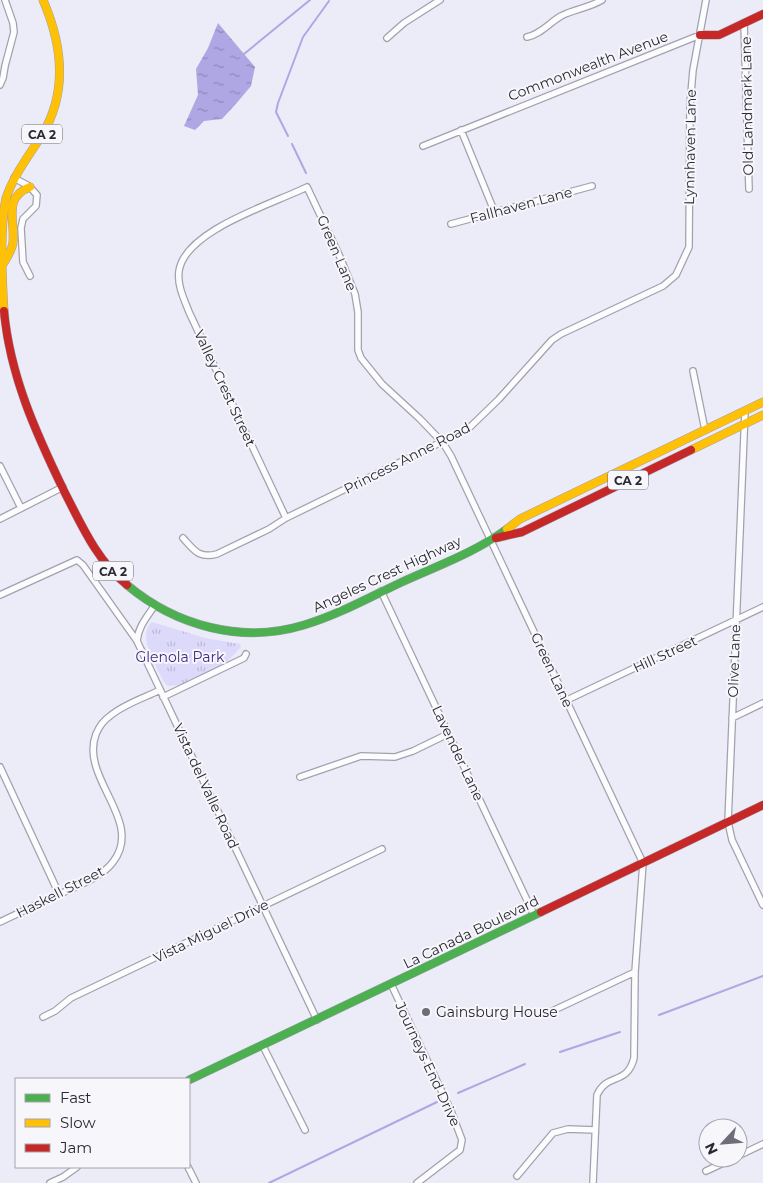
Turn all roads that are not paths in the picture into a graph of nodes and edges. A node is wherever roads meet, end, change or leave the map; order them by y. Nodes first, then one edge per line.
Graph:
1 (5, 0) edge
2 (43, 0) edge
3 (440, 0) edge
4 (602, 0) edge
5 (706, 0) edge
6 (763, 14) edge
7 (744, 23) junction
8 (700, 36) junction
9 (527, 37) dead end
10 (387, 38) dead end
11 (0, 85) edge
12 (461, 130) junction
13 (423, 146) dead end
14 (14, 178) junction
15 (592, 186) dead end
16 (30, 187) junction
17 (748, 188) dead end
18 (495, 213) junction
19 (451, 224) dead end
20 (184, 256) joint
21 (2, 264) junction
22 (30, 276) dead end
23 (663, 286) joint
24 (693, 371) dead end
25 (763, 402) edge
26 (745, 411) junction
27 (763, 415) edge
28 (744, 424) junction
29 (705, 430) junction
30 (443, 443) junction
31 (0, 466) edge
32 (63, 487) junction
33 (21, 508) junction
34 (286, 518) junction
35 (0, 519) edge
36 (183, 538) dead end
37 (491, 540) junction
38 (381, 591) junction
39 (0, 594) edge
40 (154, 605) junction
41 (763, 607) edge
42 (736, 620) junction
43 (137, 641) junction
44 (246, 654) dead end
45 (160, 690) junction
46 (164, 696) junction
47 (567, 700) junction
48 (763, 703) edge
49 (732, 718) junction
50 (448, 734) junction
51 (0, 767) edge
52 (300, 777) dead end
53 (763, 805) edge
54 (728, 822) junction
55 (382, 849) dead end
56 (643, 863) junction
57 (59, 894) junction
58 (263, 905) junction
59 (763, 905) edge
60 (534, 915) junction
61 (0, 922) edge
62 (635, 972) junction
63 (391, 984) junction
64 (548, 1013) dead end
65 (42, 1017) dead end
66 (317, 1020) junction
67 (263, 1046) junction
68 (190, 1080) edge
69 (305, 1130) dead end
70 (595, 1130) junction
71 (763, 1144) edge
72 (748, 1151) edge
73 (76, 1168) edge
74 (188, 1168) edge
75 (712, 1168) edge
76 (706, 1171) dead end
77 (517, 1176) dead end
78 (50, 1183) edge
79 (196, 1183) edge
80 (417, 1183) edge
81 (593, 1183) edge

1 - 11 street
2 - 14 main road, Angeles Crest Highway / CA 2
3 - 10 street
4 - 9 street
5 - 8 street, Lynnhaven Lane
6 - 7 main road, Commonwealth Avenue
7 - 8 main road, Commonwealth Avenue
7 - 17 street, Old Landmark Lane
8 - 12 street, Commonwealth Avenue
8 - 23 street, Lynnhaven Lane
12 - 13 street, Commonwealth Avenue
12 - 18 street
14 - 16 street
14 - 21 main road, Angeles Crest Highway / CA 2
15 - 18 street, Fallhaven Lane
16 - 21 main road
16 - 22 street
18 - 19 street, Fallhaven Lane
20 - 30 street, Green Lane
20 - 34 street, Valley Crest Street
21 - 32 main road, Angeles Crest Highway / CA 2
23 - 30 street, Princess Anne Road
24 - 29 street
25 - 26 main road, Angeles Crest Highway / CA 2
26 - 28 street, Olive Lane
26 - 29 main road, Angeles Crest Highway / CA 2
27 - 28 main road, Angeles Crest Highway / CA 2
28 - 37 main road, Angeles Crest Highway / CA 2
28 - 42 street, Olive Lane
29 - 37 main road, Angeles Crest Highway / CA 2
30 - 34 street, Princess Anne Road
30 - 37 street, Green Lane
31 - 33 street
32 - 33 street
32 - 40 main road, Angeles Crest Highway / CA 2
33 - 35 street
34 - 36 street, Princess Anne Road
37 - 38 main road, Angeles Crest Highway / CA 2
37 - 47 street, Green Lane
38 - 40 main road, Angeles Crest Highway / CA 2
38 - 50 street, Lavender Lane
39 - 43 street, Vista del Valle Road
40 - 43 street
41 - 42 street, Hill Street
42 - 47 street, Hill Street
42 - 49 street, Olive Lane
43 - 45 street, Vista del Valle Road
44 - 46 street
45 - 46 street, Vista del Valle Road
45 - 57 street, Haskell Street
46 - 58 street, Vista del Valle Road
47 - 56 street, Green Lane
48 - 49 street
49 - 54 street, Olive Lane
50 - 52 street
50 - 60 street, Lavender Lane
51 - 57 street
53 - 54 main road, La Canada Boulevard
54 - 56 main road, La Canada Boulevard
54 - 59 street, Olive Lane
55 - 58 street, Vista Miguel Drive
56 - 60 main road, La Canada Boulevard
56 - 62 street, Green Lane
57 - 61 street, Haskell Street
58 - 65 street, Vista Miguel Drive
58 - 66 street, Vista del Valle Road
60 - 63 main road, La Canada Boulevard
62 - 64 street
62 - 70 street, Green Lane
63 - 66 main road, La Canada Boulevard
63 - 80 street, Journeys End Drive
66 - 67 main road, La Canada Boulevard
67 - 68 main road, La Canada Boulevard
67 - 69 street
70 - 77 street
70 - 81 street, Green Lane
71 - 72 street
73 - 78 street
74 - 79 street
75 - 76 street

